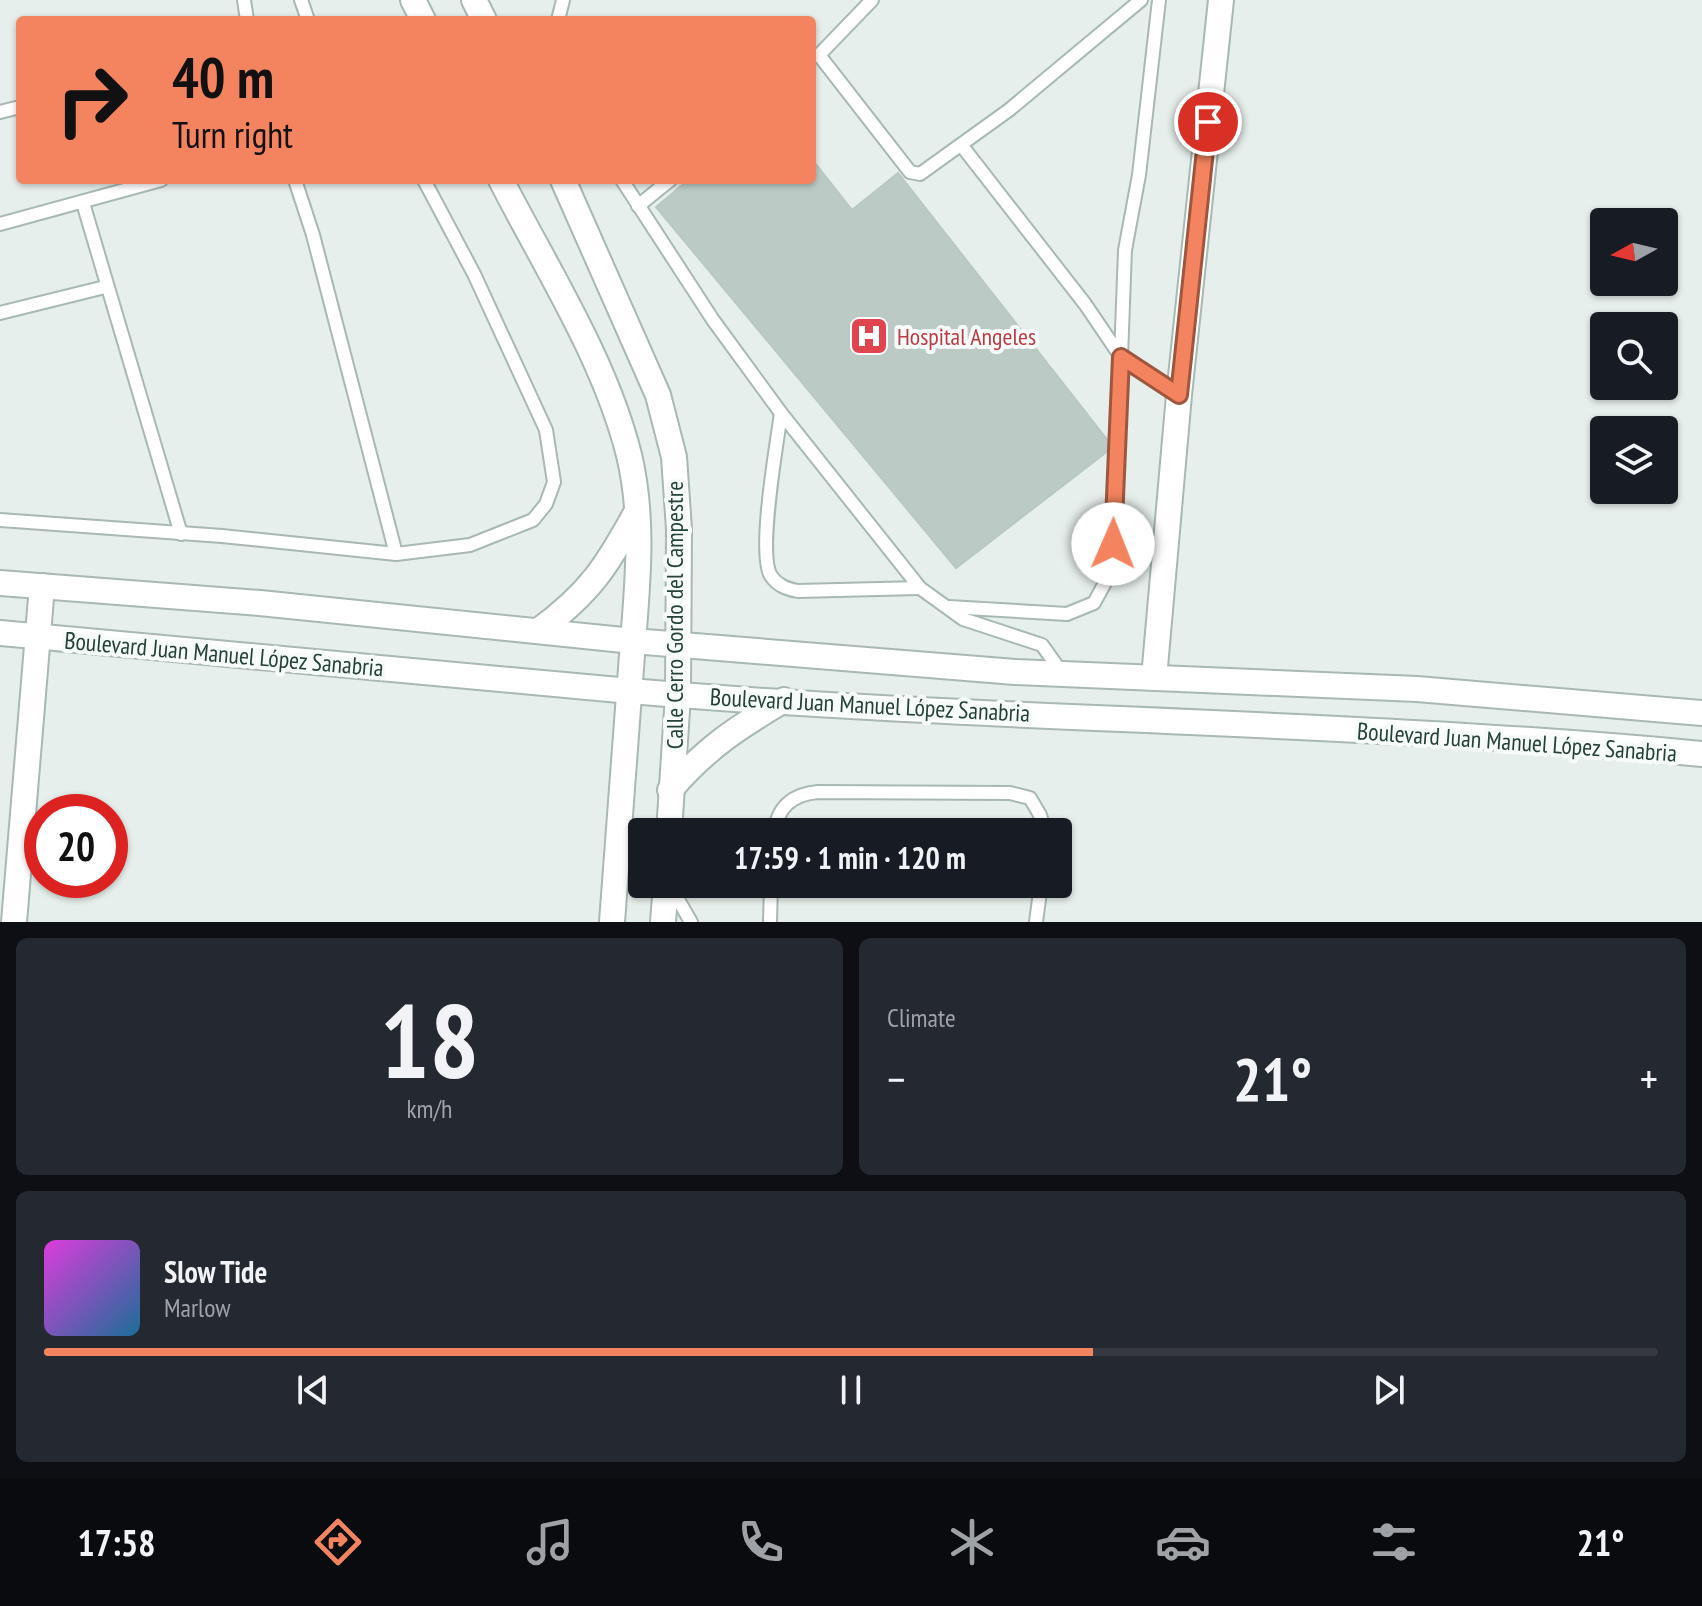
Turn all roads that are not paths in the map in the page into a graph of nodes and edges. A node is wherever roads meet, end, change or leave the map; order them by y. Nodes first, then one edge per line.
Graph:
1 (872, 0) edge
2 (1141, 0) edge
3 (1159, 0) edge
4 (1221, 0) edge
5 (816, 58) edge
6 (962, 146) junction
7 (147, 184) edge
8 (296, 184) edge
9 (426, 184) edge
10 (503, 184) edge
11 (565, 184) edge
12 (624, 184) edge
13 (665, 184) edge
14 (83, 203) junction
15 (638, 206) junction
16 (0, 224) edge
17 (105, 287) junction
18 (0, 313) edge
19 (1121, 357) junction
20 (1179, 395) junction
21 (781, 413) junction
22 (638, 509) junction
23 (0, 520) edge
24 (181, 534) junction
25 (396, 554) junction
26 (0, 583) edge
27 (42, 586) junction
28 (920, 588) junction
29 (942, 606) junction
30 (538, 631) junction
31 (0, 633) edge
32 (39, 637) junction
33 (633, 641) junction
34 (679, 642) junction
35 (1062, 673) junction
36 (1154, 678) junction
37 (630, 691) junction
38 (678, 695) junction
39 (785, 700) junction
40 (1702, 713) edge
41 (1702, 754) edge
42 (670, 790) junction
43 (669, 818) edge
44 (779, 818) edge
45 (1039, 818) edge
46 (666, 898) edge
47 (676, 898) edge
48 (771, 898) edge
49 (1039, 898) edge
50 (14, 922) edge
51 (612, 922) edge
52 (663, 922) edge
53 (691, 922) edge
54 (770, 922) edge
55 (1036, 922) edge

1 - 5 lane
2 - 6 lane
3 - 19 lane
4 - 20 street
5 - 6 lane
6 - 19 lane
7 - 14 lane
8 - 25 lane
9 - 25 lane
10 - 22 street, Calle Cerro Gordo del Campestre
11 - 34 street, Calle Cerro Gordo del Campestre
12 - 15 lane
13 - 15 lane
14 - 16 lane
14 - 17 lane
15 - 21 lane
17 - 18 lane
17 - 24 lane
19 - 20 lane
19 - 29 lane
20 - 36 street
21 - 28 lane
21 - 28 lane
22 - 30 street
22 - 33 street, Calle Cerro Gordo del Campestre
23 - 24 lane
24 - 25 lane
26 - 27 street, Boulevard Juan Manuel López Sanabria
27 - 30 street, Boulevard Juan Manuel López Sanabria
27 - 32 street
28 - 29 lane
29 - 35 lane
30 - 33 street, Boulevard Juan Manuel López Sanabria
31 - 32 street, Boulevard Juan Manuel López Sanabria
32 - 37 street, Boulevard Juan Manuel López Sanabria
32 - 50 street
33 - 34 street, Boulevard Juan Manuel López Sanabria
33 - 37 street, Calle Cerro Gordo del Campestre
34 - 35 street, Boulevard Juan Manuel López Sanabria
34 - 38 street, Calle Cerro Gordo del Campestre
35 - 36 street, Boulevard Juan Manuel López Sanabria
36 - 40 street, Boulevard Juan Manuel López Sanabria
37 - 38 street, Boulevard Juan Manuel López Sanabria
37 - 51 street, Calle Cerro Gordo del Campestre
38 - 39 street, Boulevard Juan Manuel López Sanabria
38 - 42 street, Calle Cerro Gordo del Campestre
39 - 41 street, Boulevard Juan Manuel López Sanabria
39 - 42 street
42 - 43 street, Calle Cerro Gordo del Campestre
44 - 45 lane
46 - 52 street
47 - 53 lane
48 - 54 lane
49 - 55 lane

